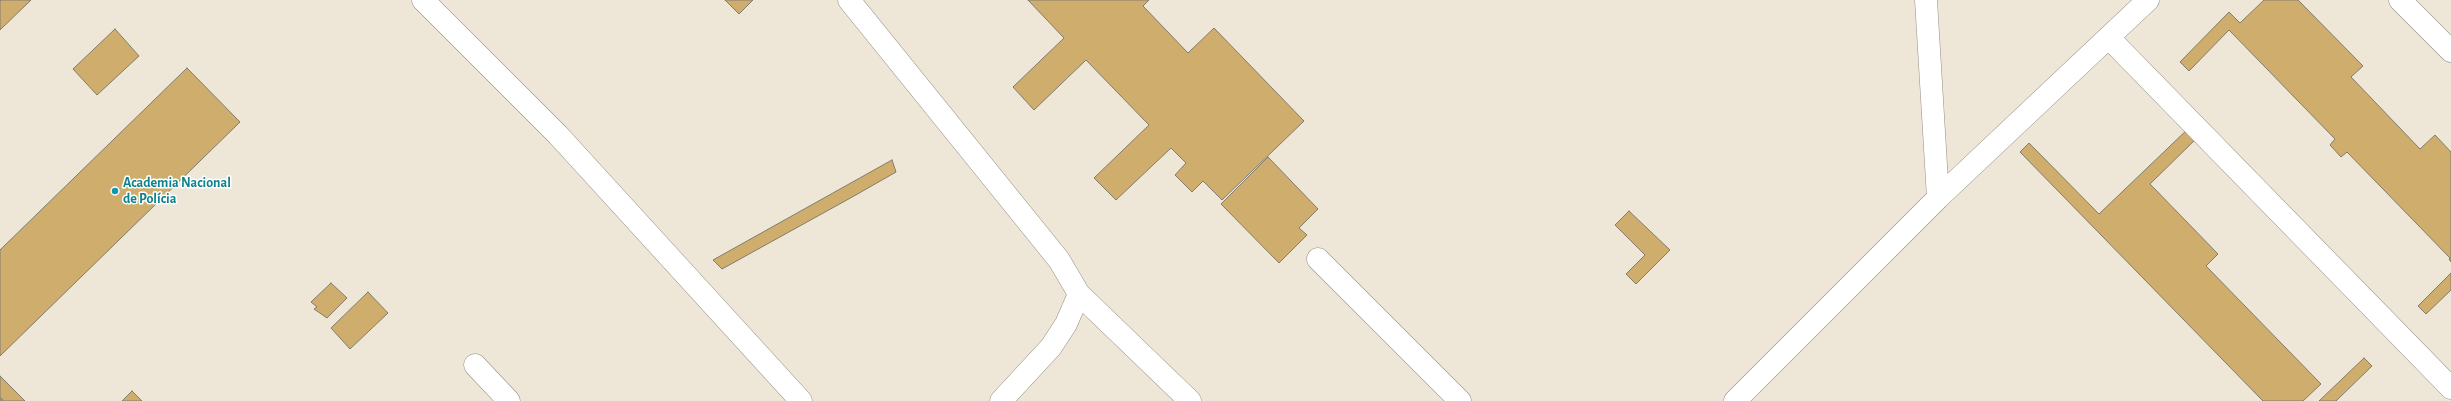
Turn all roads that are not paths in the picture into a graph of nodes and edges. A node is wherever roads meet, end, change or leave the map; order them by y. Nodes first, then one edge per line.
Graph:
1 (423, 0) edge
2 (849, 0) edge
3 (1926, 0) edge
4 (2148, 0) edge
5 (2400, 0) edge
6 (2109, 38) junction
7 (2451, 51) edge
8 (1938, 198) junction
9 (1318, 259) dead end
10 (1078, 294) junction
11 (475, 365) dead end
12 (2451, 388) edge
13 (509, 401) edge
14 (801, 401) edge
15 (1001, 401) edge
16 (1190, 401) edge
17 (1460, 401) edge
18 (1735, 401) edge

1 - 14 lane
2 - 10 lane
3 - 8 lane
4 - 6 lane
5 - 7 lane
6 - 8 lane
6 - 12 lane
8 - 18 lane
9 - 17 lane
10 - 15 lane
10 - 16 lane
11 - 13 lane

